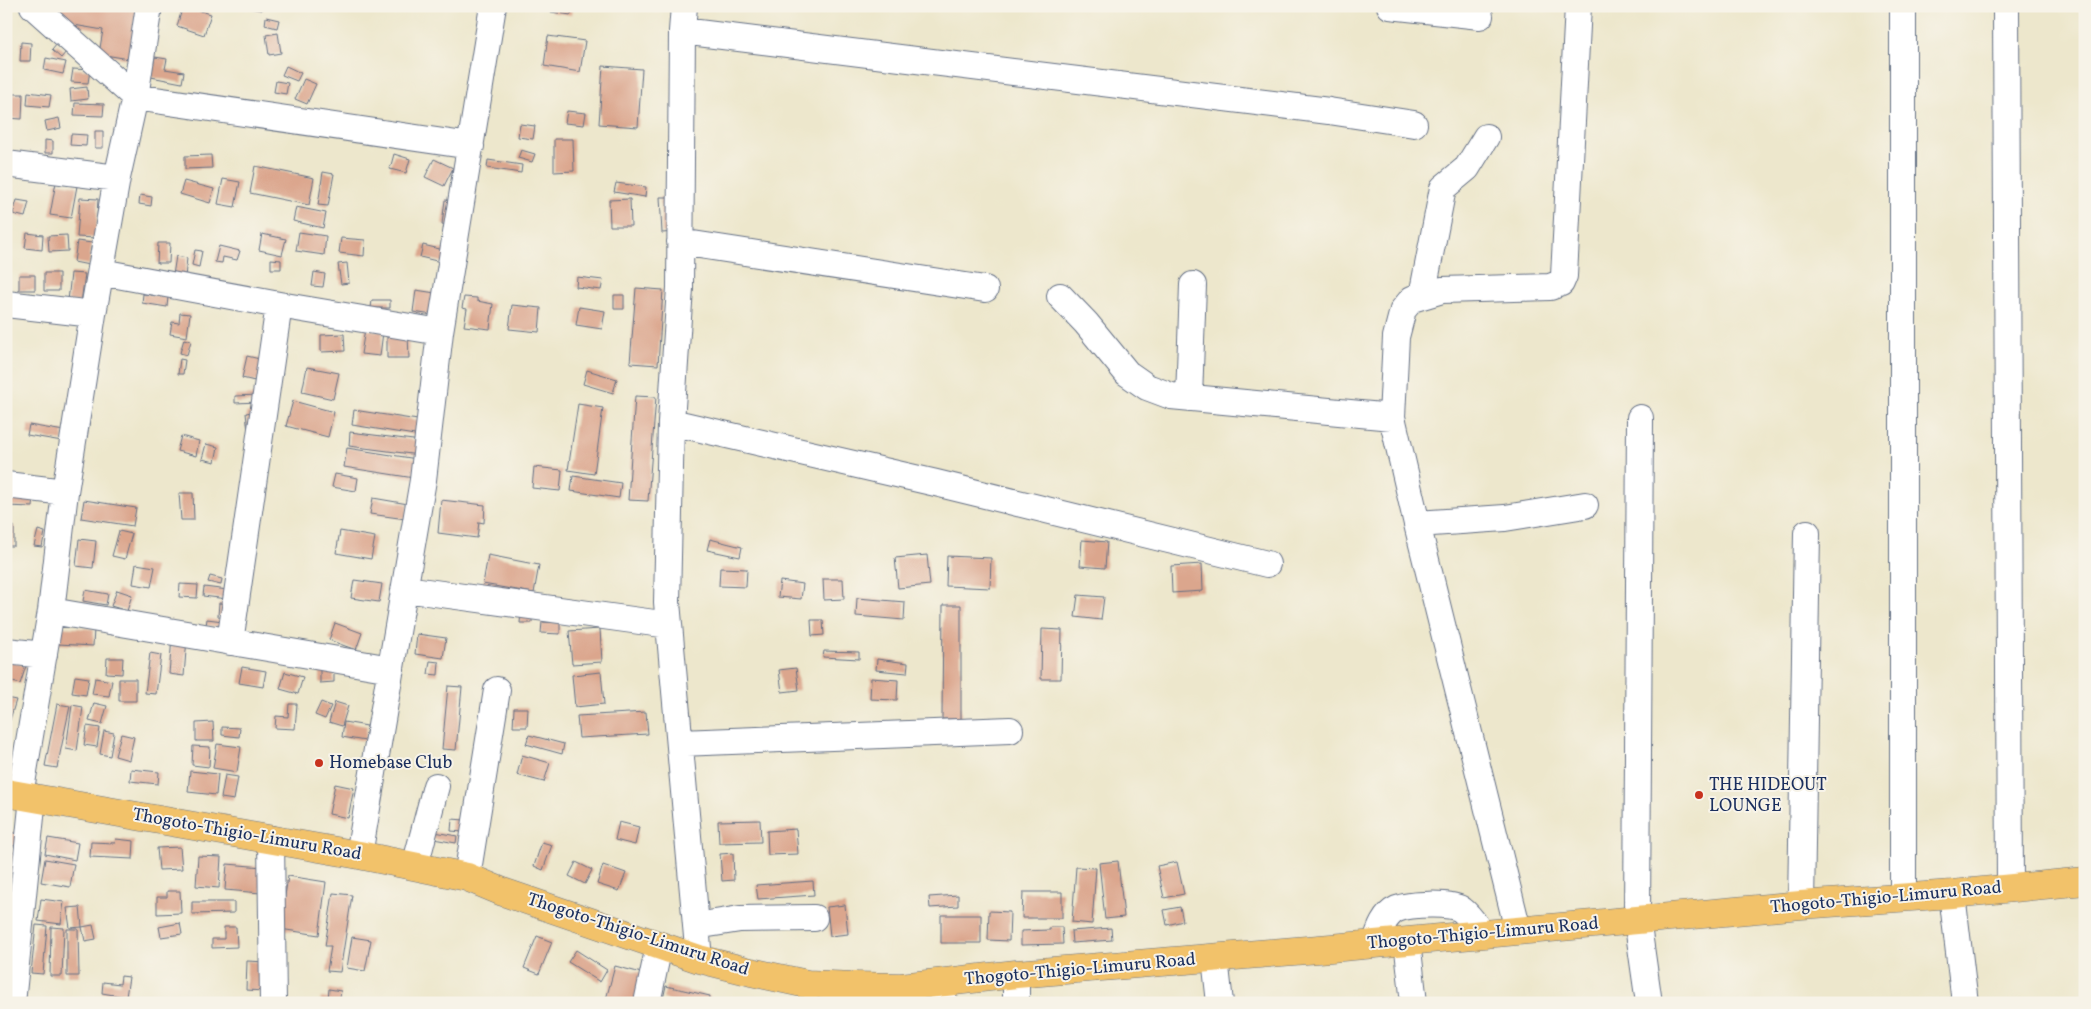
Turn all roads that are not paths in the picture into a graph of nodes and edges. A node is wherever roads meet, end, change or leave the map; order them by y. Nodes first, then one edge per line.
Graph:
1 (33, 6) edge
2 (149, 6) edge
3 (493, 6) edge
4 (1390, 6) edge
5 (1578, 6) edge
6 (1903, 6) edge
7 (2006, 6) edge
8 (1480, 16) dead end
9 (683, 18) edge
10 (135, 97) junction
11 (1414, 124) dead end
12 (1486, 137) dead end
13 (471, 146) junction
14 (6, 164) edge
15 (117, 178) junction
16 (680, 242) junction
17 (101, 272) junction
18 (1193, 284) dead end
19 (984, 289) dead end
20 (1060, 296) dead end
21 (1422, 296) junction
22 (6, 304) edge
23 (279, 305) junction
24 (93, 314) junction
25 (440, 332) junction
26 (1189, 398) junction
27 (1392, 417) junction
28 (1640, 418) dead end
29 (671, 422) junction
30 (6, 485) edge
31 (65, 492) junction
32 (1585, 505) dead end
33 (1417, 524) junction
34 (1808, 533) dead end
35 (1267, 564) dead end
36 (405, 589) junction
37 (51, 611) junction
38 (668, 625) junction
39 (230, 642) junction
40 (6, 650) edge
41 (44, 655) junction
42 (391, 669) junction
43 (497, 690) dead end
44 (1010, 730) dead end
45 (680, 743) junction
46 (436, 786) dead end
47 (20, 795) edge
48 (272, 839) junction
49 (360, 855) junction
50 (415, 866) junction
51 (467, 878) junction
52 (2085, 881) edge
53 (2010, 888) junction
54 (1952, 894) junction
55 (1903, 896) junction
56 (1801, 905) junction
57 (814, 918) dead end
58 (1637, 919) junction
59 (696, 926) junction
60 (1518, 930) junction
61 (1482, 934) junction
62 (1407, 941) junction
63 (1375, 944) junction
64 (659, 946) junction
65 (1215, 958) junction
66 (699, 959) junction
67 (1016, 974) junction
68 (944, 993) edge
69 (12, 1003) edge
70 (273, 1003) edge
71 (647, 1003) edge
72 (1016, 1003) edge
73 (1220, 1003) edge
74 (1414, 1003) edge
75 (1649, 1003) edge
76 (1965, 1003) edge

1 - 10 street
2 - 10 street
3 - 13 street
4 - 8 street
5 - 21 street
6 - 55 street
7 - 53 street
9 - 11 street
9 - 16 street
10 - 13 street
10 - 15 street
12 - 21 street
13 - 25 street
14 - 15 street
15 - 17 street
16 - 19 street
16 - 29 street
17 - 23 street
17 - 24 street
18 - 26 street
20 - 26 street
21 - 27 street
22 - 24 street
23 - 25 street
23 - 39 street
24 - 31 street
25 - 36 street
26 - 27 street
27 - 33 street
28 - 58 street
29 - 35 street
29 - 38 street
30 - 31 street
31 - 37 street
32 - 33 street
33 - 60 street
34 - 56 street
36 - 38 street
36 - 42 street
37 - 39 street
37 - 41 street
38 - 45 street
39 - 42 street
40 - 41 street
41 - 47 street
42 - 49 street
43 - 51 street
44 - 45 street
45 - 59 street
46 - 50 street
47 - 48 highway, Thogoto-Thigio-Limuru Road
47 - 69 street
48 - 49 highway, Thogoto-Thigio-Limuru Road
48 - 70 street
49 - 50 highway, Thogoto-Thigio-Limuru Road
50 - 51 highway, Thogoto-Thigio-Limuru Road
51 - 64 highway, Thogoto-Thigio-Limuru Road
52 - 53 highway, Thogoto-Thigio-Limuru Road
53 - 54 highway, Thogoto-Thigio-Limuru Road
54 - 55 highway, Thogoto-Thigio-Limuru Road
54 - 76 street
55 - 56 highway, Thogoto-Thigio-Limuru Road
56 - 58 highway, Thogoto-Thigio-Limuru Road
57 - 59 street
58 - 60 highway, Thogoto-Thigio-Limuru Road
58 - 75 street
59 - 66 street
60 - 61 highway, Thogoto-Thigio-Limuru Road
61 - 62 highway, Thogoto-Thigio-Limuru Road
61 - 63 street
62 - 63 highway, Thogoto-Thigio-Limuru Road
62 - 74 street
63 - 65 highway, Thogoto-Thigio-Limuru Road
64 - 66 highway, Thogoto-Thigio-Limuru Road
64 - 71 street
65 - 67 highway, Thogoto-Thigio-Limuru Road
65 - 73 street
66 - 68 highway, Thogoto-Thigio-Limuru Road
67 - 68 highway, Thogoto-Thigio-Limuru Road
67 - 72 street

